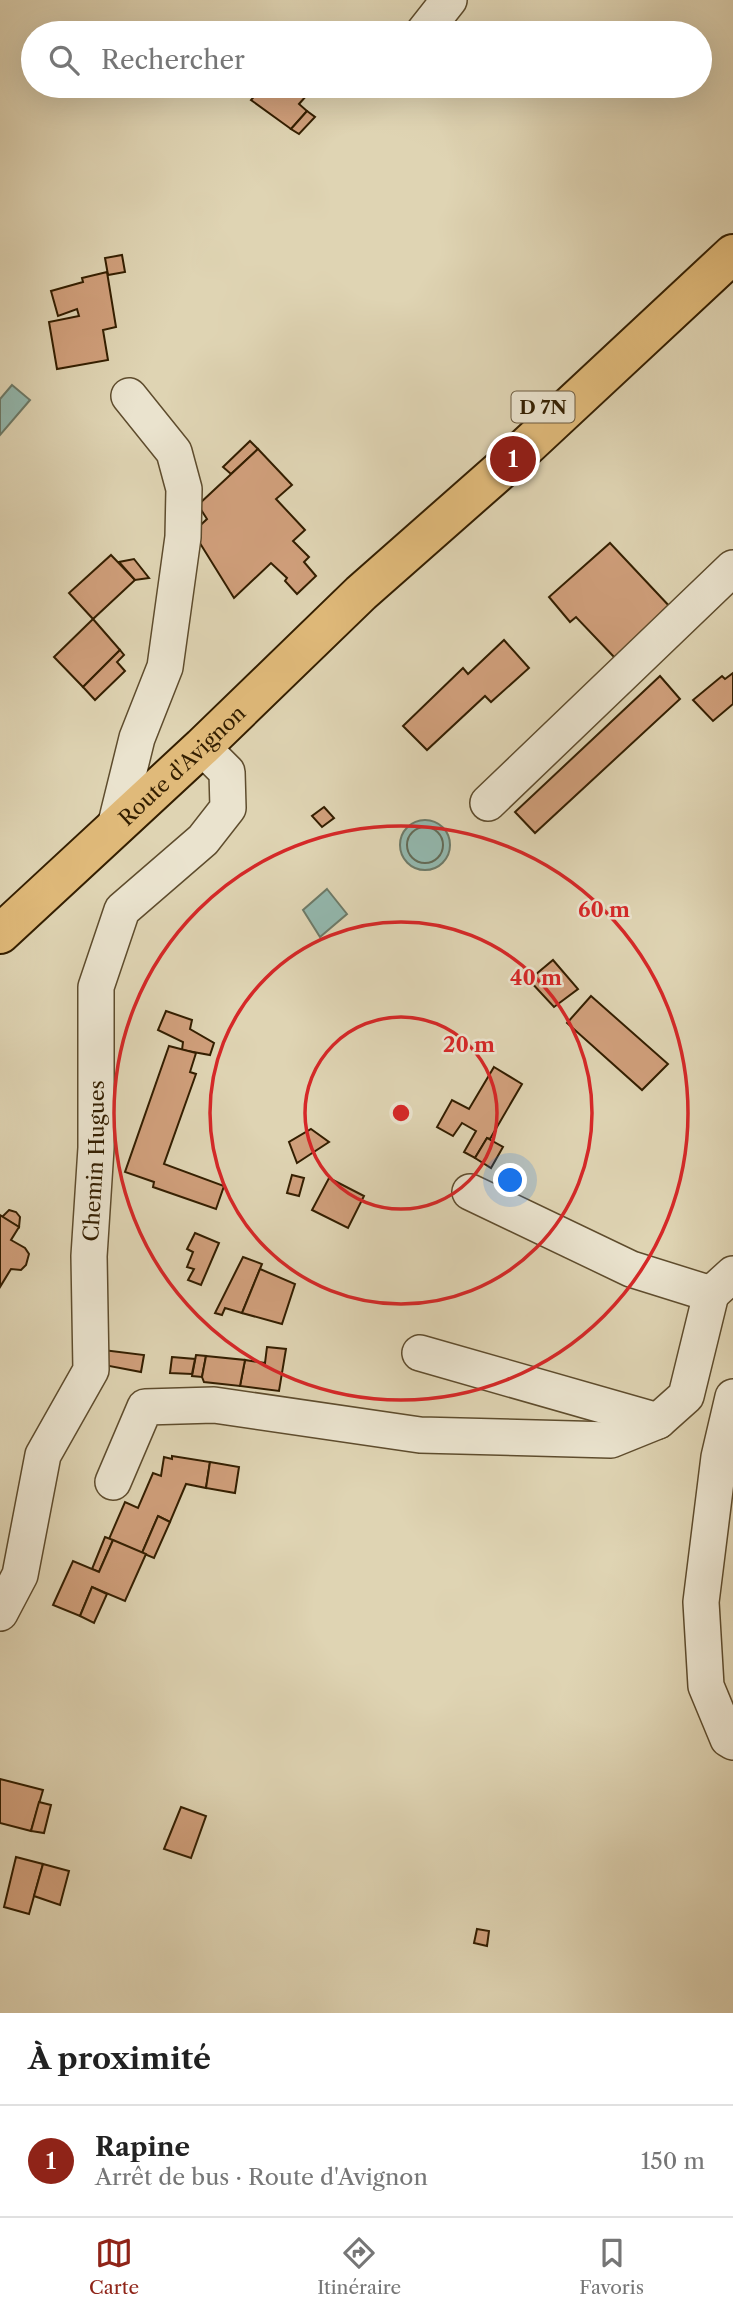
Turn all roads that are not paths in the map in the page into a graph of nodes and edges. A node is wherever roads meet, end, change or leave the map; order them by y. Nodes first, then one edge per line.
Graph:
1 (449, 0) edge
2 (432, 21) edge
3 (733, 228) edge
4 (733, 254) edge
5 (129, 396) dead end
6 (733, 568) edge
7 (361, 593) junction
8 (202, 747) junction
9 (488, 803) dead end
10 (115, 827) junction
11 (0, 934) edge
12 (470, 1192) dead end
13 (722, 1284) edge
14 (420, 1353) dead end
15 (733, 1397) edge
16 (658, 1421) junction
17 (113, 1482) dead end
18 (0, 1613) edge
19 (733, 1742) edge

1 - 2 street
3 - 7 main road, Route d'Avignon / D 7N
4 - 7 main road, Route d'Avignon / D 7N
5 - 10 street
6 - 9 street
7 - 8 main road, Route d'Avignon / D 7N
8 - 10 main road, Route d'Avignon / D 7N
8 - 18 street, Chemin Hugues
10 - 11 main road, Route d'Avignon / D 7N
12 - 13 street
13 - 16 street
14 - 16 street
15 - 19 street
16 - 17 street

